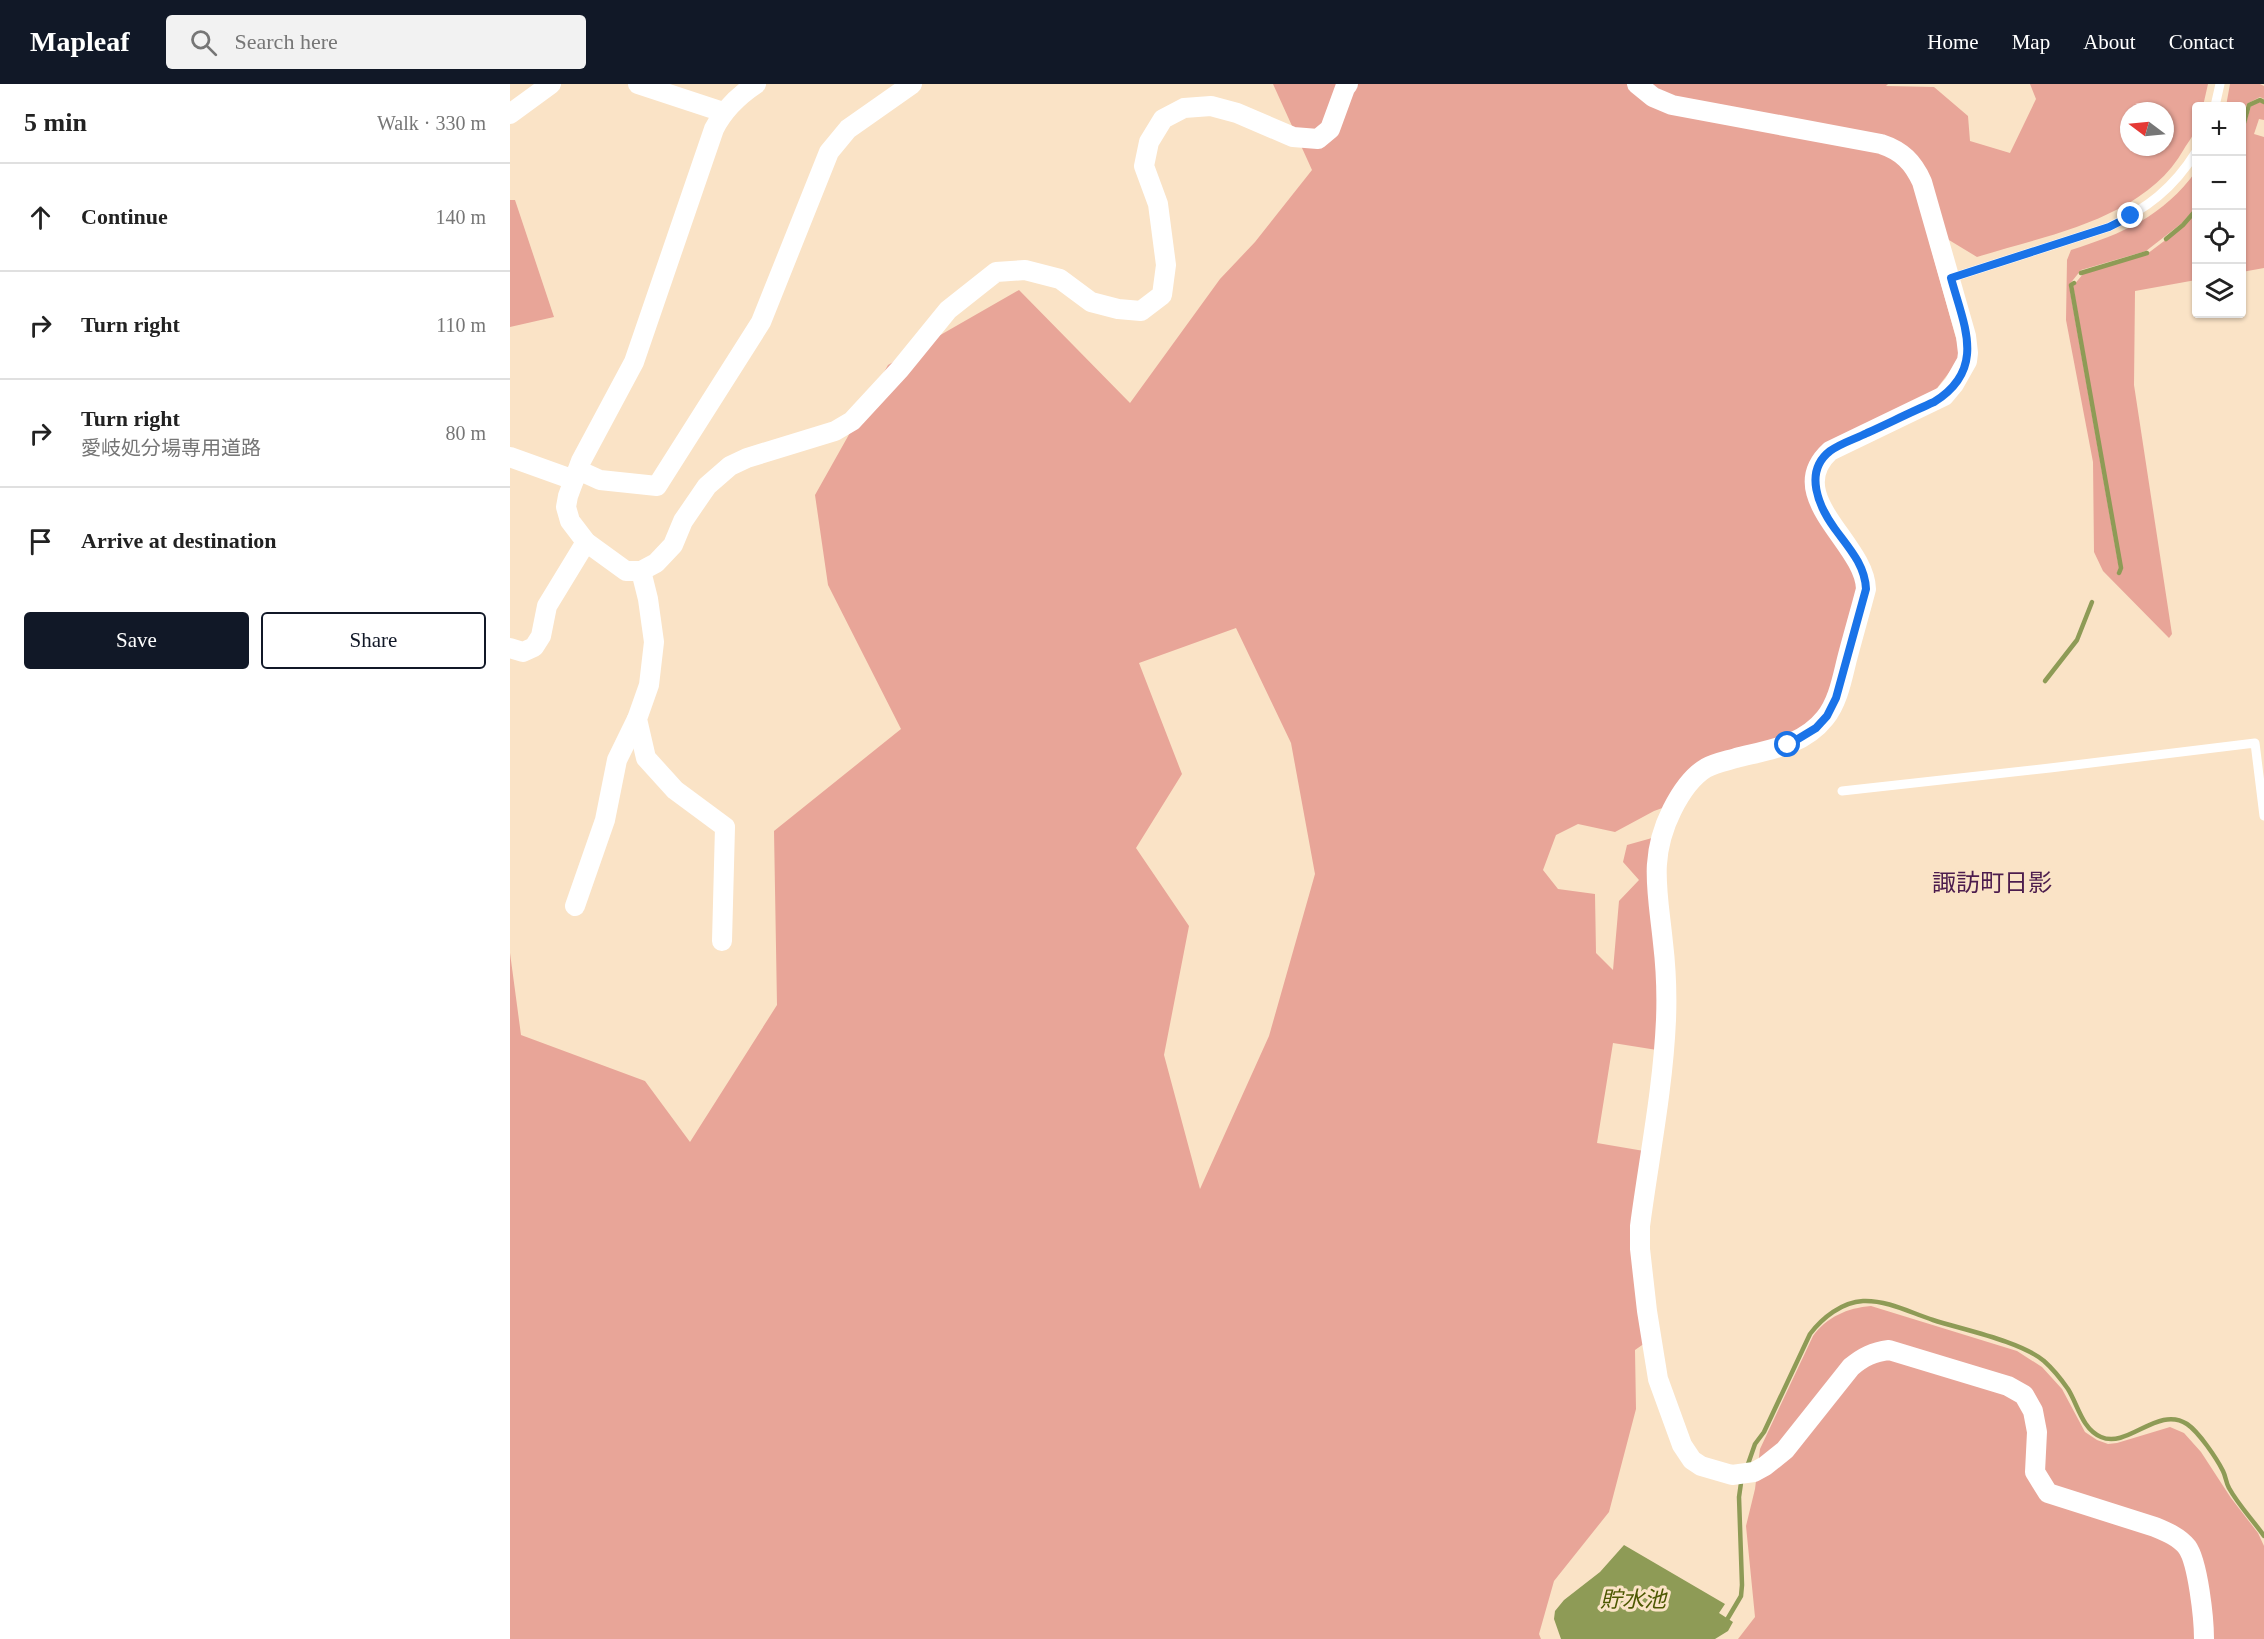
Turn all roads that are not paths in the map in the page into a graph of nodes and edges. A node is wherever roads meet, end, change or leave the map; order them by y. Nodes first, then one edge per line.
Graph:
1 (551, 84) edge
2 (638, 84) edge
3 (756, 84) edge
4 (912, 84) edge
5 (1348, 84) edge
6 (1637, 84) edge
7 (2220, 84) edge
8 (2217, 102) edge
9 (723, 112) junction
10 (510, 114) edge
11 (2193, 156) edge
12 (1951, 278) junction
13 (510, 457) edge
14 (576, 475) junction
15 (585, 542) junction
16 (641, 571) junction
17 (510, 648) edge
18 (637, 719) junction
19 (1842, 790) dead end
20 (2264, 816) edge
21 (575, 906) dead end
22 (722, 941) dead end
23 (2204, 1639) edge

1 - 10 street
2 - 9 street
3 - 9 street
4 - 14 street
5 - 16 street
6 - 12 street
7 - 8 lane
9 - 14 street
11 - 12 lane
12 - 23 street
13 - 14 street
14 - 15 street
15 - 16 street
15 - 17 street
16 - 18 street
18 - 21 street
18 - 22 street
19 - 20 lane

